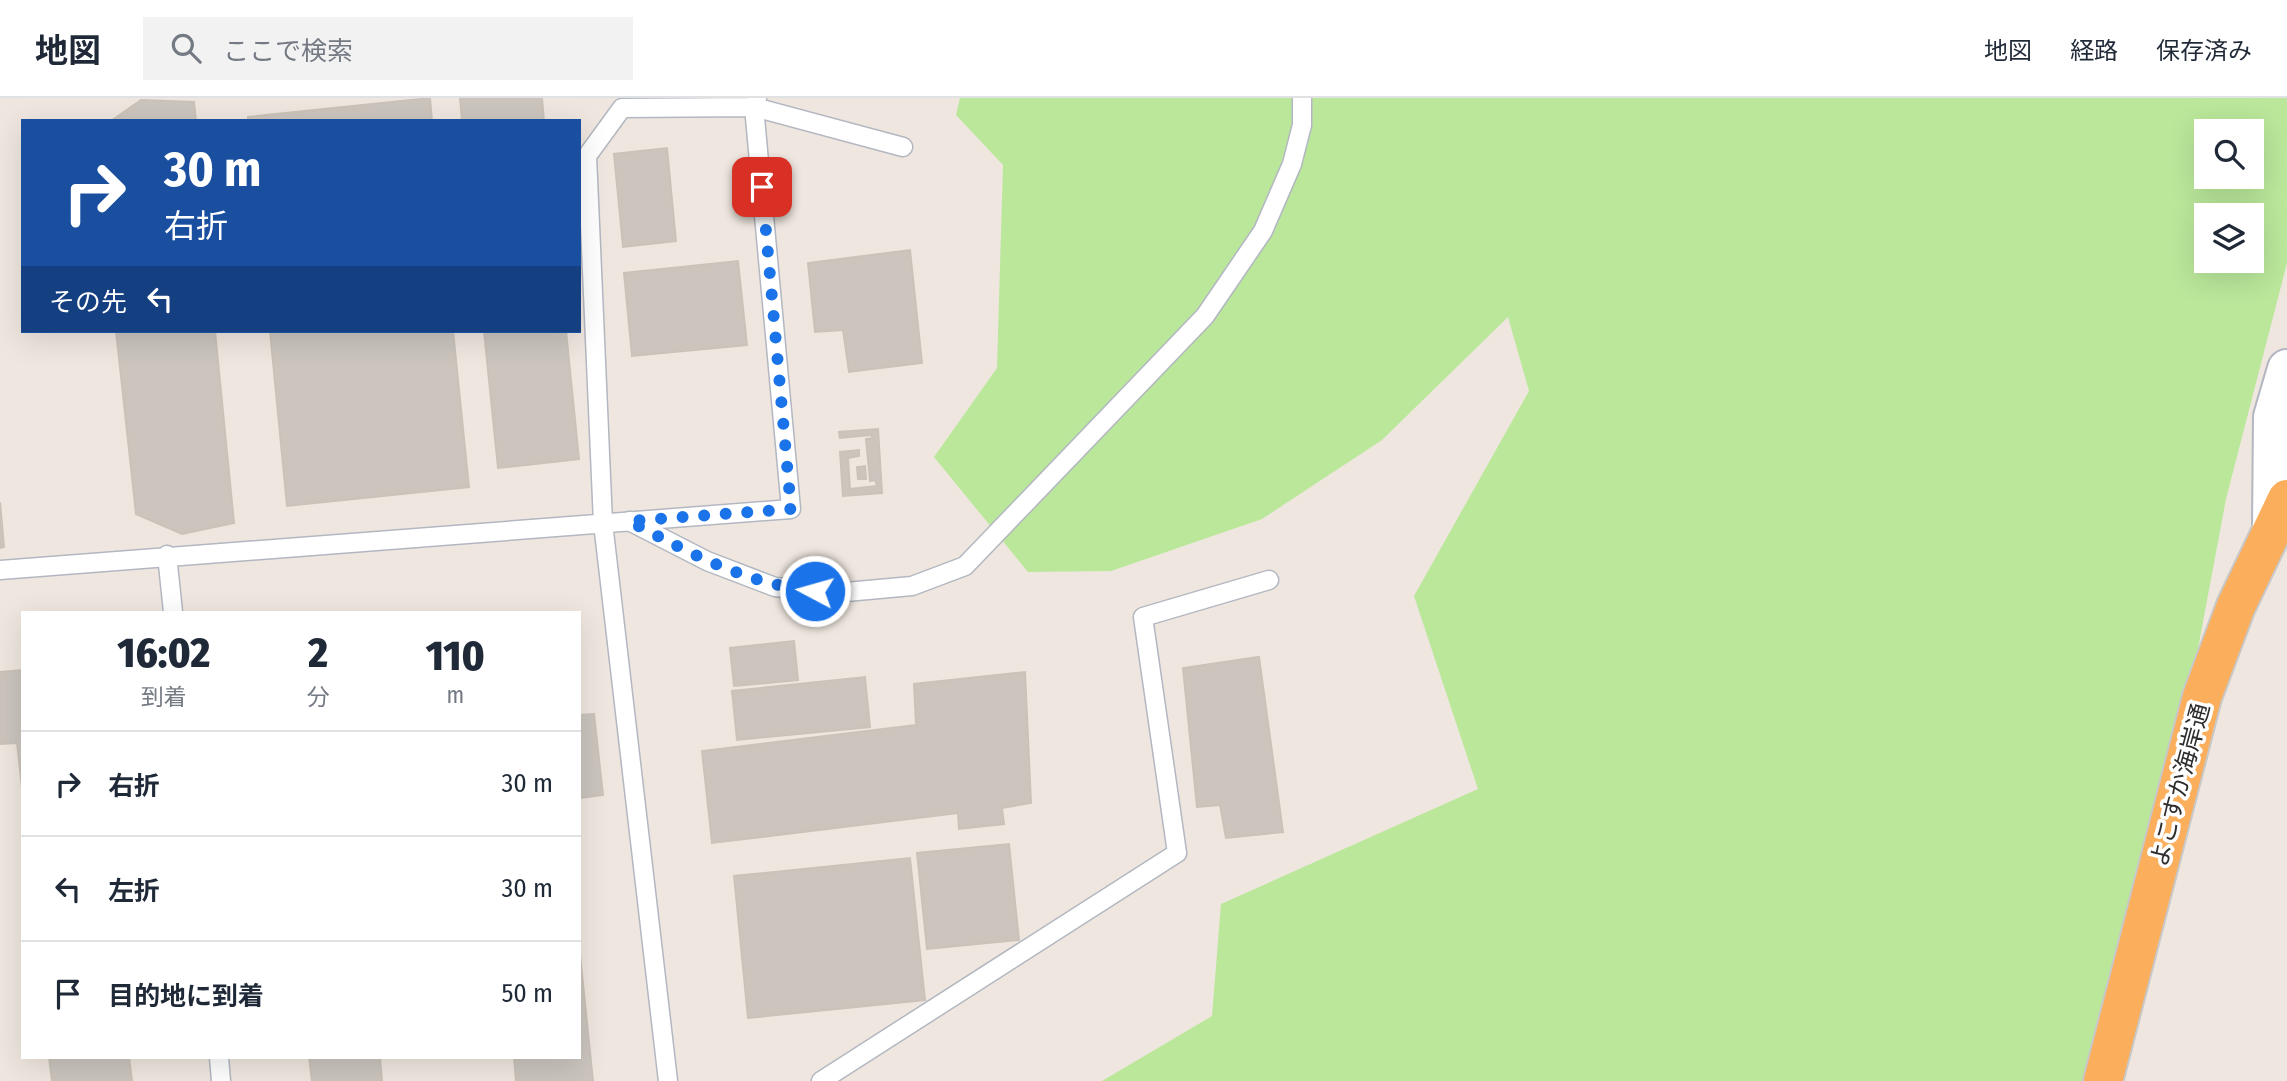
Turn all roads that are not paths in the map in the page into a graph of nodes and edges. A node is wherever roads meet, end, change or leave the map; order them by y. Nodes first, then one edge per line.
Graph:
1 (1302, 98) edge
2 (756, 102) edge
3 (904, 147) dead end
4 (2287, 369) edge
5 (2279, 512) edge
6 (629, 521) junction
7 (603, 523) junction
8 (167, 555) junction
9 (0, 570) edge
10 (1269, 580) dead end
11 (173, 611) edge
12 (219, 1059) edge
13 (221, 1081) edge
14 (668, 1081) edge
15 (821, 1081) edge
16 (2103, 1081) edge

1 - 6 lane
2 - 3 lane
2 - 6 lane
2 - 7 lane
4 - 5 main road
5 - 16 highway, よこすか海岸通
6 - 7 lane
7 - 8 lane
7 - 14 lane
8 - 9 lane
8 - 11 lane
10 - 15 lane
12 - 13 lane

